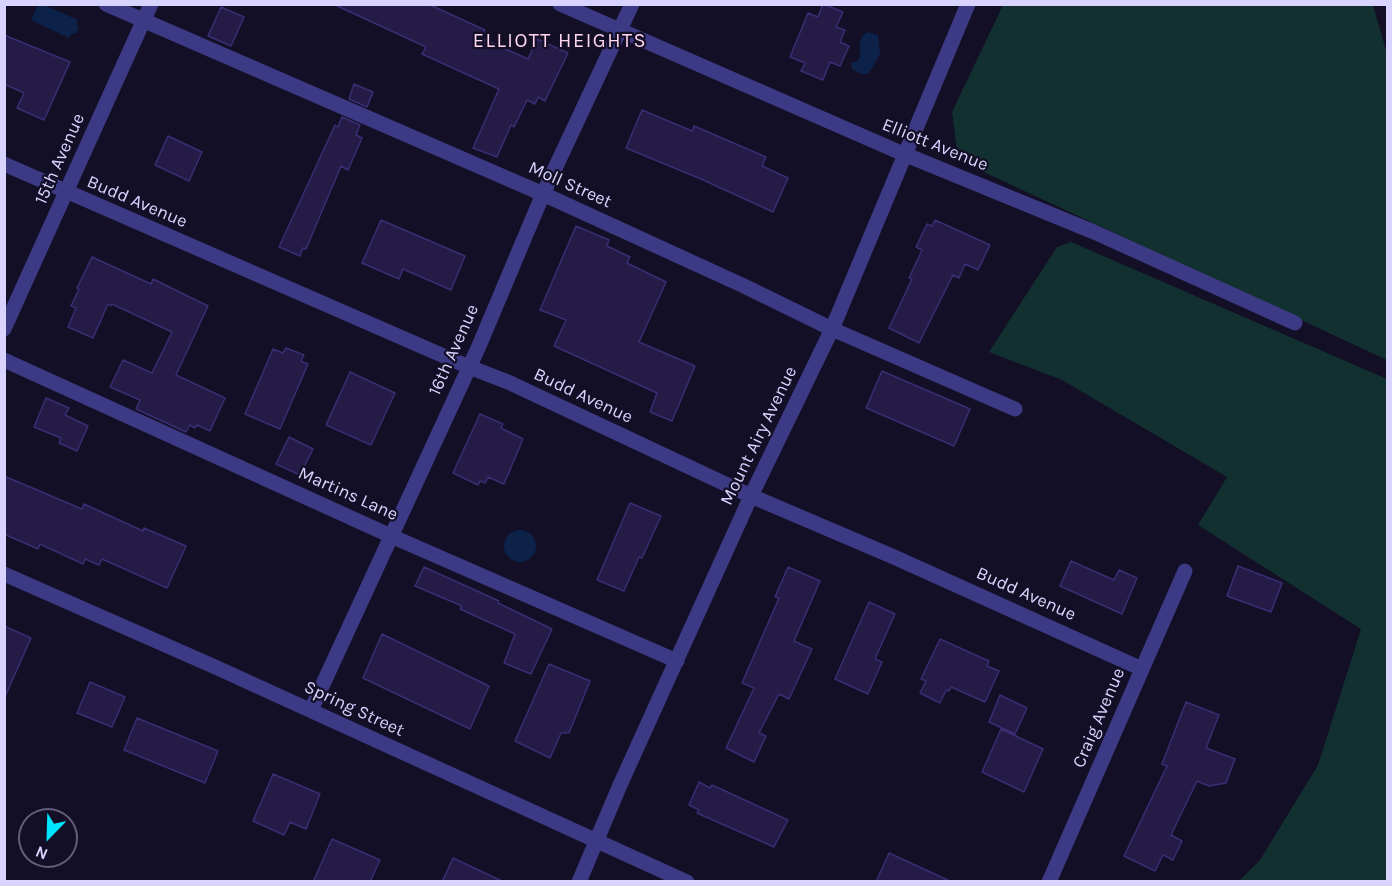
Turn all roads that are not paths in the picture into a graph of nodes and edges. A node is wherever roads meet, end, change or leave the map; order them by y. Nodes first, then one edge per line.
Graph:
1 (106, 4) edge
2 (151, 4) edge
3 (560, 4) edge
4 (632, 4) edge
5 (968, 4) edge
6 (143, 21) junction
7 (619, 32) junction
8 (904, 153) junction
9 (4, 164) edge
10 (66, 193) junction
11 (543, 194) junction
12 (1295, 323) dead end
13 (4, 329) edge
14 (832, 329) junction
15 (4, 360) edge
16 (469, 367) junction
17 (1015, 409) dead end
18 (751, 496) junction
19 (391, 536) junction
20 (1185, 571) dead end
21 (4, 574) edge
22 (677, 661) junction
23 (1142, 669) junction
24 (310, 710) junction
25 (597, 841) junction
26 (579, 882) edge
27 (687, 882) edge
28 (1049, 882) edge

1 - 6 street, Moll Street
2 - 6 street, 15th Avenue
3 - 7 street, Elliott Avenue
4 - 7 street, 16th Avenue
5 - 8 street, Mount Airy Avenue
6 - 10 street, 15th Avenue
6 - 11 street, Moll Street
7 - 8 street, Elliott Avenue
7 - 11 street, 16th Avenue
8 - 12 street, Elliott Avenue
8 - 14 street, Mount Airy Avenue
9 - 10 street, Budd Avenue
10 - 13 street, 15th Avenue
10 - 16 street, Budd Avenue
11 - 14 street, Moll Street
11 - 16 street, 16th Avenue
14 - 17 street, Moll Street
14 - 18 street, Mount Airy Avenue
15 - 19 street, Martins Lane
16 - 18 street, Budd Avenue
16 - 19 street, 16th Avenue
18 - 22 street, Mount Airy Avenue
18 - 23 street, Budd Avenue
19 - 22 street, Martins Lane
19 - 24 street, 16th Avenue
20 - 23 street, Craig Avenue
21 - 24 street, Spring Street
22 - 25 street, Mount Airy Avenue
23 - 28 street, Craig Avenue
24 - 25 street, Spring Street
25 - 26 street, Mount Airy Avenue
25 - 27 street, Spring Street

